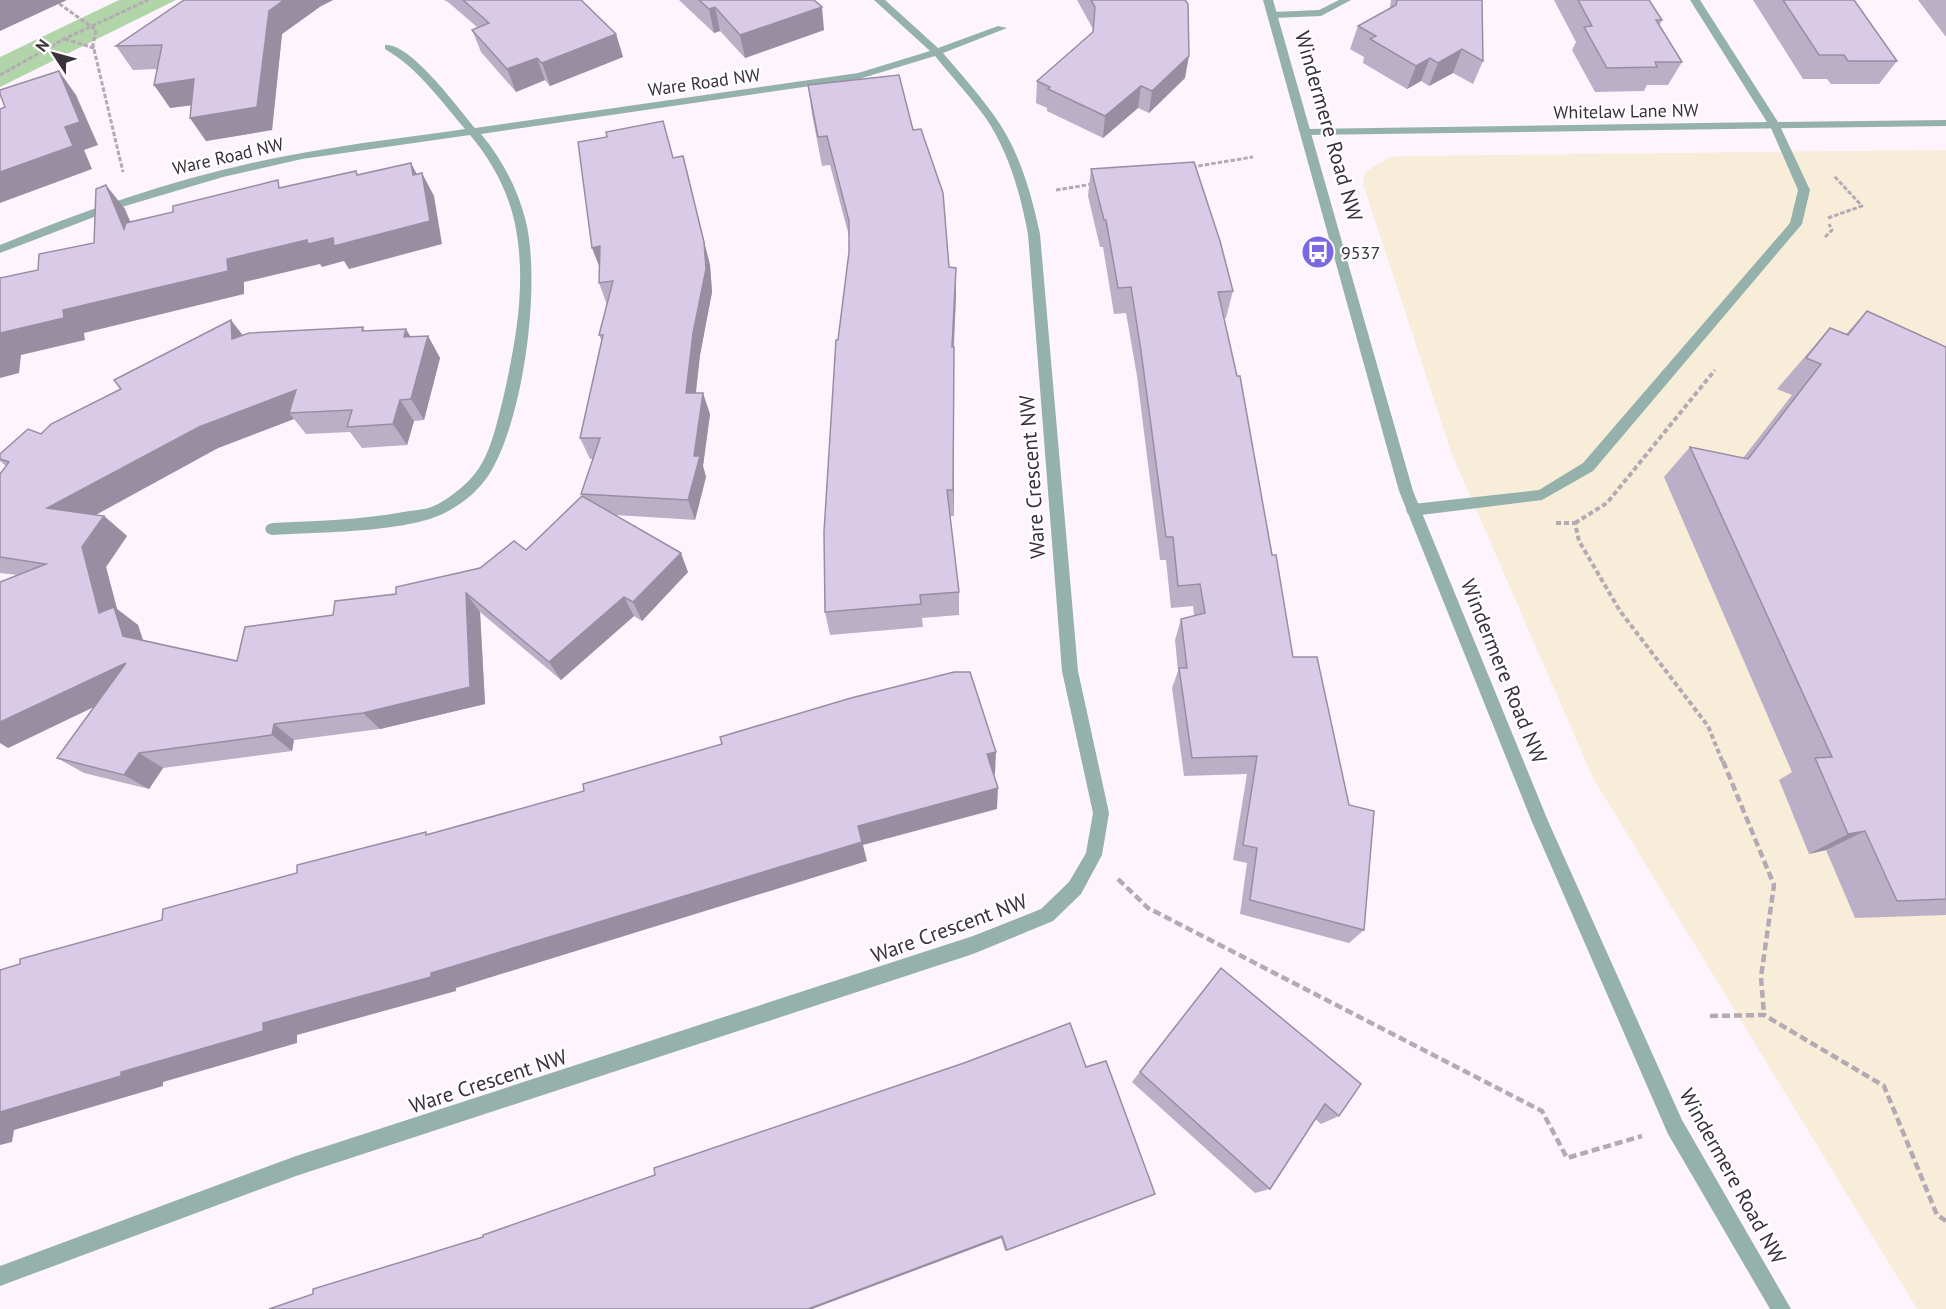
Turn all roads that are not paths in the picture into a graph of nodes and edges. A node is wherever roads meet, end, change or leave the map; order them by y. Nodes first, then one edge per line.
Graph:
1 (879, 0) edge
2 (1268, 0) edge
3 (1346, 0) edge
4 (1695, 0) edge
5 (1273, 15) junction
6 (1002, 28) dead end
7 (389, 47) dead end
8 (937, 52) junction
9 (1946, 123) edge
10 (1775, 126) junction
11 (472, 132) junction
12 (1306, 132) junction
13 (0, 249) edge
14 (1413, 510) junction
15 (272, 529) dead end
16 (0, 1276) edge
17 (1781, 1309) edge

1 - 8 street, Ware Crescent NW
2 - 5 street, Windermere Road NW
3 - 5 street, Windermere Road NW
4 - 10 street
5 - 12 street, Windermere Road NW
6 - 8 street
7 - 11 street
8 - 11 street, Ware Road NW
8 - 16 street, Ware Crescent NW
9 - 10 street, Whitelaw Lane NW
10 - 12 street, Whitelaw Lane NW
10 - 14 street
11 - 13 street, Ware Road NW
11 - 15 street
12 - 14 street, Windermere Road NW
14 - 17 street, Windermere Road NW

